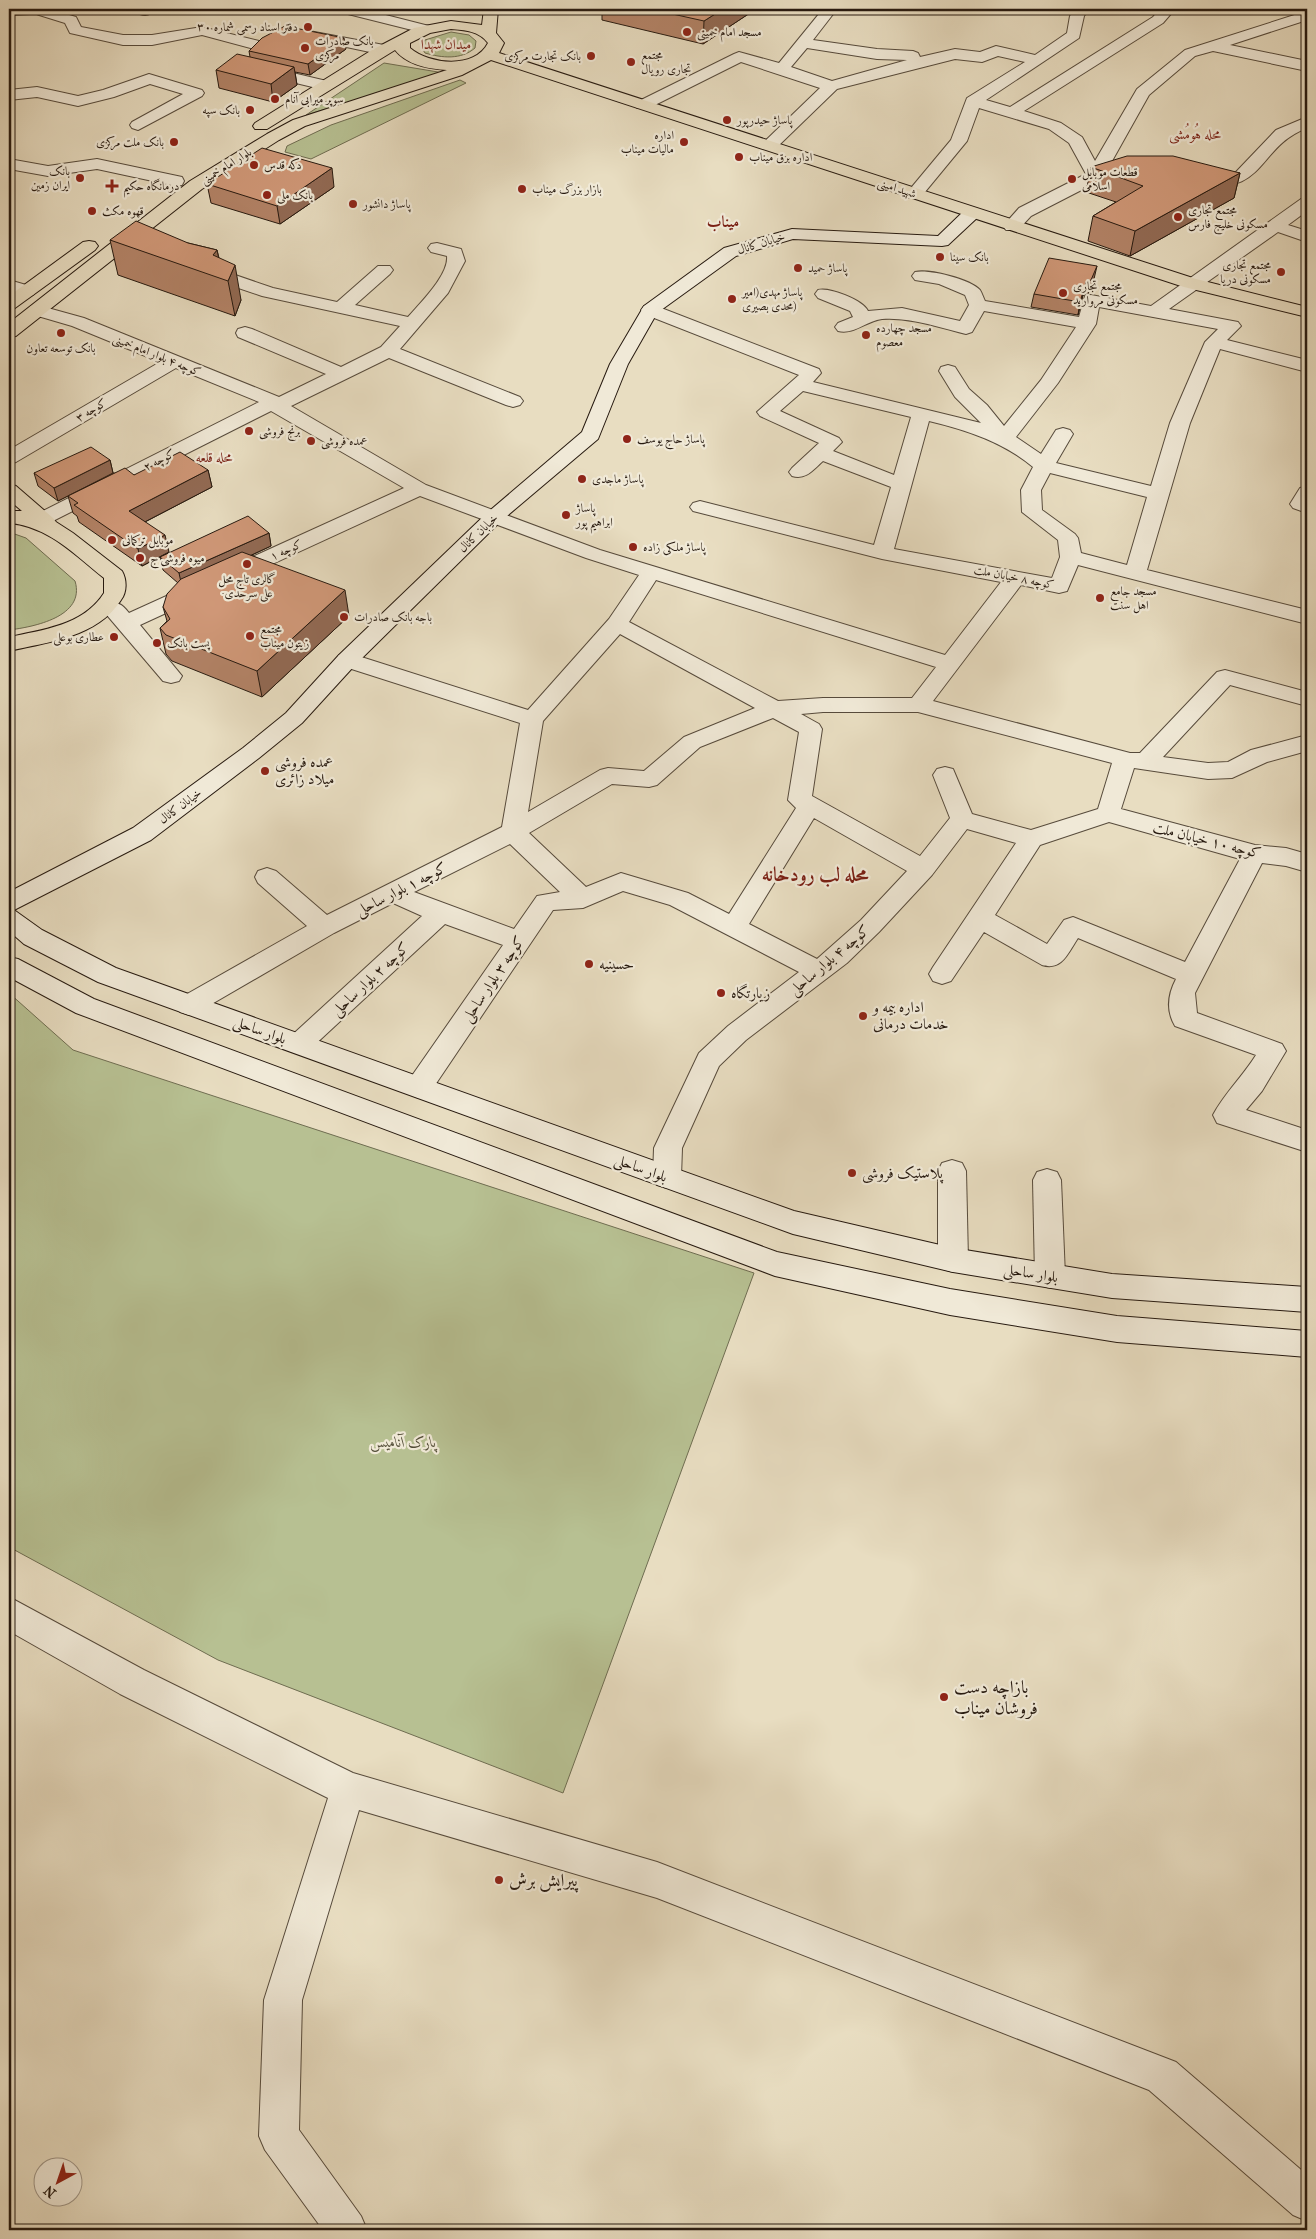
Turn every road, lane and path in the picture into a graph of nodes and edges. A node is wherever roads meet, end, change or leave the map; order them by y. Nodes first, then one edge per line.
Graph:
1 (345, 9) edge
2 (491, 9) edge
3 (830, 9) edge
4 (1082, 9) edge
5 (1168, 9) edge
6 (9, 11) edge
7 (442, 14) dead end
8 (1307, 15) edge
9 (293, 31) edge
10 (417, 32) junction
11 (488, 33) junction
12 (271, 38) edge
13 (802, 43) junction
14 (258, 46) junction
15 (1212, 46) junction
16 (1054, 49) junction
17 (384, 50) junction
18 (483, 58) junction
19 (939, 58) junction
20 (1098, 59) junction
21 (1038, 60) junction
22 (1307, 66) edge
23 (782, 69) junction
24 (212, 84) dead end
25 (324, 85) junction
26 (831, 86) junction
27 (196, 93) junction
28 (9, 96) edge
29 (973, 102) junction
30 (643, 105) junction
31 (1011, 114) junction
32 (1307, 122) edge
33 (138, 124) dead end
34 (769, 146) junction
35 (9, 164) edge
36 (1125, 172) edge
37 (1183, 173) edge
38 (1095, 176) junction
39 (176, 181) junction
40 (160, 192) dead end
41 (914, 194) junction
42 (1307, 203) edge
43 (972, 213) junction
44 (1012, 226) junction
45 (1276, 226) junction
46 (105, 233) dead end
47 (1307, 237) edge
48 (125, 240) junction
49 (142, 247) edge
50 (437, 248) dead end
51 (185, 263) edge
52 (384, 270) dead end
53 (921, 276) dead end
54 (1190, 283) junction
55 (9, 286) edge
56 (27, 291) junction
57 (824, 294) dead end
58 (9, 304) edge
59 (978, 305) junction
60 (342, 307) junction
61 (37, 310) junction
62 (650, 310) junction
63 (1307, 312) edge
64 (1153, 313) junction
65 (863, 320) junction
66 (412, 323) junction
67 (1087, 324) junction
68 (844, 327) dead end
69 (9, 332) edge
70 (245, 333) dead end
71 (1214, 342) junction
72 (388, 351) junction
73 (173, 362) junction
74 (1307, 366) edge
75 (948, 371) dead end
76 (342, 374) junction
77 (799, 384) junction
78 (514, 401) dead end
79 (276, 404) junction
80 (922, 414) junction
81 (1063, 434) dead end
82 (1004, 439) junction
83 (819, 453) junction
84 (9, 458) edge
85 (1044, 466) junction
86 (799, 472) dead end
87 (902, 484) junction
88 (418, 489) junction
89 (9, 490) edge
90 (1307, 492) edge
91 (1158, 494) junction
92 (700, 507) dead end
93 (1307, 507) edge
94 (9, 517) edge
95 (494, 517) junction
96 (48, 524) junction
97 (882, 553) junction
98 (1071, 557) junction
99 (652, 571) junction
100 (1135, 573) junction
101 (1016, 576) junction
102 (108, 602) junction
103 (1307, 617) edge
104 (126, 623) junction
105 (618, 624) junction
106 (12, 645) edge
107 (347, 660) junction
108 (950, 664) junction
109 (171, 676) dead end
110 (1307, 699) edge
111 (918, 705) junction
112 (774, 709) junction
113 (532, 719) junction
114 (1307, 743) edge
115 (1135, 760) junction
116 (945, 775) dead end
117 (809, 806) junction
118 (1108, 814) junction
119 (962, 819) junction
120 (513, 832) junction
121 (1031, 839) junction
122 (1255, 854) junction
123 (1307, 863) edge
124 (923, 869) junction
125 (267, 877) dead end
126 (393, 893) junction
127 (583, 899) junction
128 (9, 903) edge
129 (441, 913) junction
130 (9, 918) edge
131 (980, 918) junction
132 (325, 927) junction
133 (734, 928) junction
134 (519, 942) junction
135 (9, 966) edge
136 (819, 971) junction
137 (942, 974) dead end
138 (1191, 974) junction
139 (189, 1005) junction
140 (300, 1044) junction
141 (419, 1087) junction
142 (1307, 1141) edge
143 (952, 1171) dead end
144 (667, 1177) junction
145 (1047, 1180) dead end
146 (953, 1260) junction
147 (1050, 1276) junction
148 (1307, 1300) edge
149 (1307, 1344) edge
150 (9, 1613) edge
151 (348, 1789) junction
152 (1307, 2201) edge
153 (347, 2230) edge

1 - 10 street
2 - 11 main road
3 - 13 street
4 - 16 street
5 - 20 street
6 - 14 street
7 - 10 main road, بلوار امام خمینی
8 - 15 street
9 - 17 street
10 - 11 main road
10 - 17 main road, بلوار امام خمینی
10 - 18 main road
11 - 18 main road
12 - 14 street
13 - 19 street
13 - 23 street
14 - 25 street
15 - 22 street
15 - 38 street
16 - 20 street
16 - 21 street
17 - 25 main road, بلوار امام خمینی
18 - 30 main road, شهید امینی
18 - 48 main road, بلوار امام خمینی
19 - 21 street
19 - 26 street
20 - 31 street
21 - 29 street
23 - 26 street
23 - 30 street
24 - 27 street
25 - 39 main road, بلوار امام خمینی
26 - 34 street
27 - 28 street
27 - 33 street
29 - 31 street
29 - 41 street
30 - 34 main road, شهید امینی
31 - 38 street
32 - 37 street
34 - 41 main road, شهید امینی
35 - 39 street
36 - 38 street
38 - 44 street
39 - 40 main road, بلوار امام خمینی
41 - 43 main road, شهید امینی
42 - 45 street
43 - 44 main road, شهید امینی
43 - 62 street, خیابان کانال
44 - 54 main road, شهید امینی
45 - 47 street
45 - 54 street
46 - 56 main road
48 - 49 street
48 - 61 main road, بلوار امام خمینی
50 - 66 street
51 - 60 street
52 - 60 street
53 - 59 street
54 - 63 main road, شهید امینی
54 - 64 street
55 - 56 street
56 - 58 main road
57 - 65 street
59 - 65 street
59 - 67 street
60 - 66 street
61 - 69 main road, بلوار امام خمینی
61 - 73 street, کوچه ۴ بلوار امام خمینی
62 - 77 street
62 - 95 street, خیابان کانال
64 - 67 street
64 - 71 street
65 - 68 street
66 - 72 street
67 - 82 street
70 - 76 street
71 - 74 street
71 - 91 street
72 - 76 street, کوچه ۲
72 - 78 street
73 - 79 street, کوچه ۴ بلوار امام خمینی
73 - 84 street, کوچه ۳
75 - 82 street
76 - 79 street, کوچه ۲
77 - 80 street
77 - 83 street
79 - 88 street, کوچه ۴ بلوار امام خمینی
79 - 96 street, کوچه ۲
80 - 82 street
80 - 87 street
81 - 85 street
82 - 85 street
83 - 86 street
83 - 87 street
85 - 91 street
85 - 98 street
87 - 97 street
88 - 95 street, کوچه ۴ بلوار امام خمینی
88 - 104 street, کوچه ۱
89 - 96 main road
90 - 93 street
91 - 100 street
92 - 97 street, کوچه ۸ خیابان ملت
94 - 96 main road
95 - 99 street, کوچه ۴ بلوار امام خمینی
95 - 107 street, خیابان کانال
96 - 102 main road
97 - 101 street, کوچه ۸ خیابان ملت
98 - 100 street
98 - 101 street, کوچه ۸ خیابان ملت
99 - 105 street
99 - 108 street, کوچه ۴ بلوار امام خمینی
100 - 103 street
101 - 108 street
102 - 104 street
102 - 106 main road
104 - 109 street
105 - 112 street
105 - 113 street
107 - 113 street
107 - 128 street, خیابان کانال
108 - 111 street
110 - 115 street
111 - 112 street, کوچه ۱ بلوار ساحلی
111 - 115 street, کوچه ۱ بلوار ساحلی
112 - 117 street
112 - 120 street, کوچه ۱ بلوار ساحلی
113 - 120 street
114 - 115 street, کوچه ۱ بلوار ساحلی
115 - 118 street
116 - 119 street
117 - 124 street
117 - 133 street
118 - 121 street
118 - 122 street, کوچه ۱۰ خیابان ملت
119 - 121 street
119 - 124 street, کوچه ۴ بلوار ساحلی
120 - 126 street, کوچه ۱ بلوار ساحلی
120 - 127 street
121 - 131 street
122 - 123 street, کوچه ۱۰ خیابان ملت
122 - 138 street
124 - 136 street, کوچه ۴ بلوار ساحلی
125 - 132 street
126 - 129 street
126 - 132 street, کوچه ۱ بلوار ساحلی
127 - 133 street
127 - 134 street, کوچه ۳ بلوار ساحلی
129 - 134 street
129 - 140 street, کوچه ۲ بلوار ساحلی
130 - 139 street, بلوار ساحلی
131 - 137 street
131 - 138 street
132 - 139 street, کوچه ۱ بلوار ساحلی
133 - 136 street
134 - 141 street, کوچه ۳ بلوار ساحلی
135 - 149 street
136 - 144 street, کوچه ۴ بلوار ساحلی
138 - 142 street
139 - 140 street, بلوار ساحلی
140 - 141 street, بلوار ساحلی
141 - 144 street, بلوار ساحلی
143 - 146 street
144 - 146 street, بلوار ساحلی
145 - 147 street
146 - 147 street, بلوار ساحلی
147 - 148 street, بلوار ساحلی
150 - 151 street
151 - 152 street
151 - 153 street

